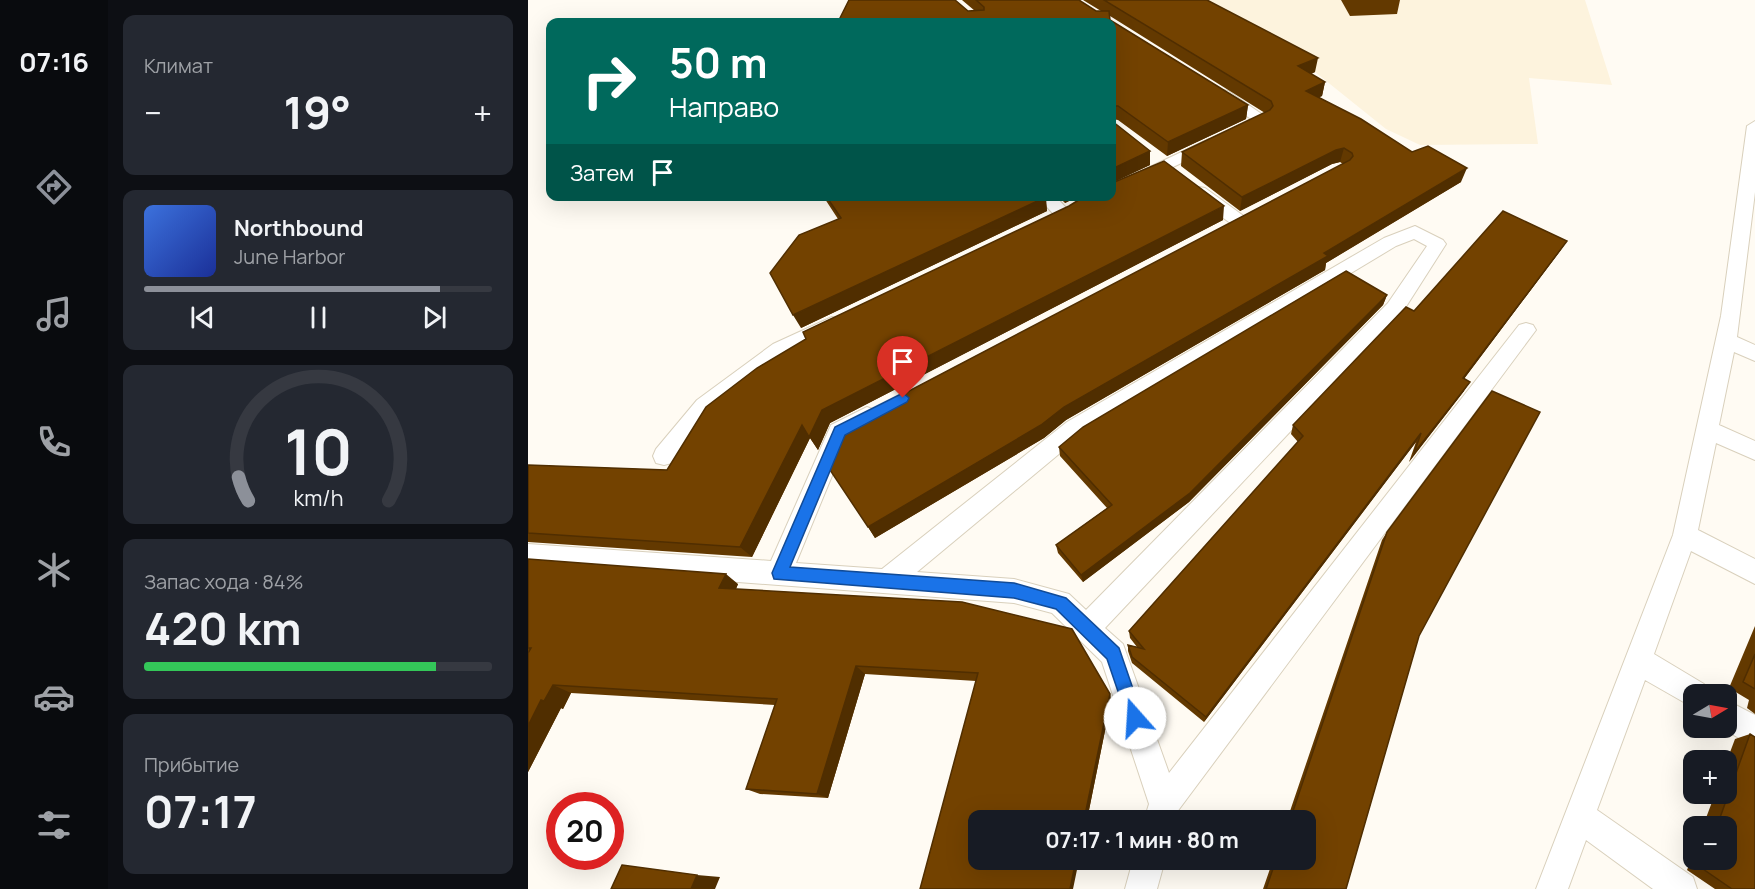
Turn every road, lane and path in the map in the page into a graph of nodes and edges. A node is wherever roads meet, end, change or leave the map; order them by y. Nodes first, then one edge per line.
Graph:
1 (1212, 88) edge
2 (1755, 127) edge
3 (1146, 152) edge
4 (1163, 166) junction
5 (1752, 174) edge
6 (1116, 188) edge
7 (1050, 201) edge
8 (1081, 205) edge
9 (1259, 211) edge
10 (1064, 214) junction
11 (1239, 221) junction
12 (1042, 224) edge
13 (1748, 228) edge
14 (1218, 232) edge
15 (1746, 273) edge
16 (853, 314) edge
17 (1526, 330) dead end
18 (1726, 341) junction
19 (1755, 353) edge
20 (881, 409) edge
21 (1707, 429) junction
22 (1755, 451) edge
23 (664, 456) dead end
24 (1685, 535) junction
25 (528, 555) edge
26 (1755, 572) edge
27 (779, 573) junction
28 (887, 581) junction
29 (1087, 628) junction
30 (1638, 660) junction
31 (1683, 687) edge
32 (1737, 721) edge
33 (1755, 732) edge
34 (1161, 810) edge
35 (1164, 810) edge
36 (1579, 816) junction
37 (1146, 870) edge
38 (1141, 889) edge
39 (1552, 889) edge
40 (1681, 889) edge

1 - 4 lane
2 - 5 lane
3 - 4 lane
4 - 6 lane
4 - 11 lane
5 - 13 lane
7 - 10 lane
8 - 10 lane
9 - 11 lane
10 - 12 lane
11 - 14 lane
13 - 15 lane
15 - 18 lane
16 - 23 lane
17 - 35 lane
18 - 19 lane
18 - 21 lane
20 - 27 lane
21 - 22 lane
21 - 24 lane
24 - 26 lane
24 - 30 lane
25 - 27 lane
27 - 28 lane
28 - 29 lane
28 - 29 lane
29 - 34 lane
30 - 31 lane
30 - 36 lane
32 - 33 lane
36 - 39 lane
36 - 40 lane
37 - 38 lane

